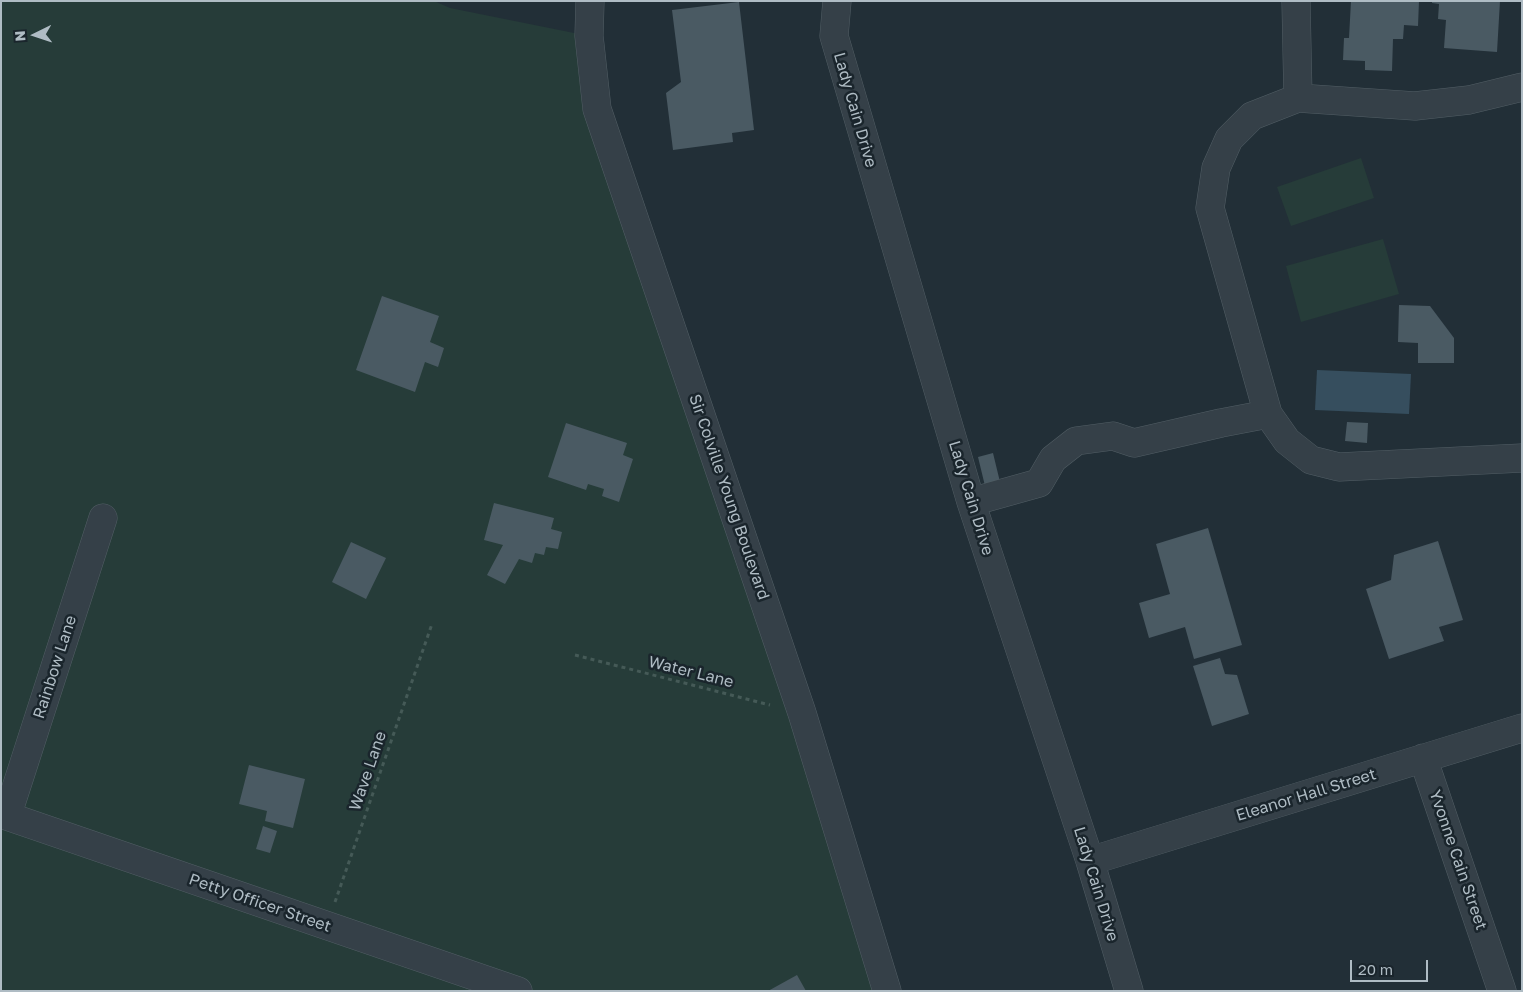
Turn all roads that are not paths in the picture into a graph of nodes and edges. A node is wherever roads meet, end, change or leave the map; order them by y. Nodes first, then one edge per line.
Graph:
1 (590, 1) edge
2 (837, 1) edge
3 (1296, 1) edge
4 (1522, 87) edge
5 (1298, 98) junction
6 (1268, 414) junction
7 (1522, 458) edge
8 (971, 502) junction
9 (104, 518) dead end
10 (1522, 728) edge
11 (1423, 758) junction
12 (4, 815) edge
13 (1090, 861) junction
14 (518, 991) edge
15 (888, 991) edge
16 (1129, 991) edge
17 (1502, 991) edge

1 - 15 street, Sir Colville Young Boulevard
2 - 8 street, Lady Cain Drive
3 - 5 street
4 - 5 street
5 - 6 street
6 - 7 street
6 - 8 street
8 - 13 street, Lady Cain Drive
9 - 12 street, Rainbow Lane
10 - 11 street, Eleanor Hall Street
11 - 13 street, Eleanor Hall Street
11 - 17 street, Yvonne Cain Street
12 - 14 street, Petty Officer Street
13 - 16 street, Lady Cain Drive

